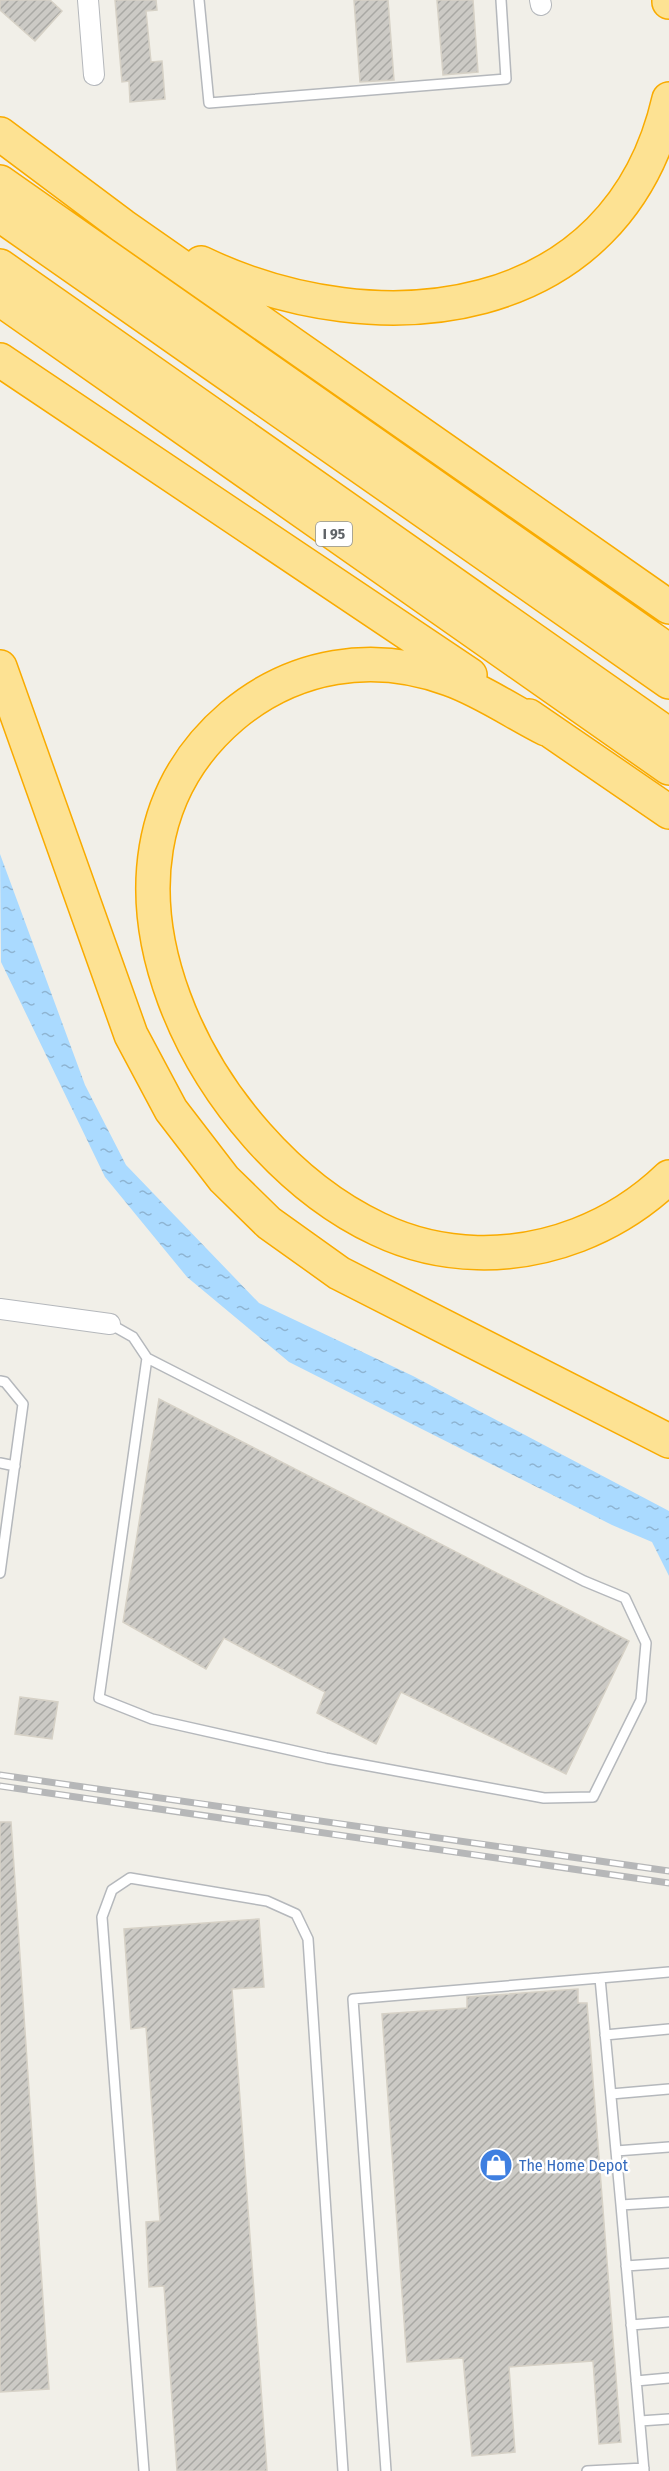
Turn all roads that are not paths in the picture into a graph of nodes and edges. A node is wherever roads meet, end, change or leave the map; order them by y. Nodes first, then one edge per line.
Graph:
1 (88, 0) edge
2 (199, 0) edge
3 (501, 0) edge
4 (94, 75) dead end
5 (669, 99) edge
6 (0, 134) edge
7 (54, 173) junction
8 (0, 182) edge
9 (0, 215) edge
10 (0, 266) edge
11 (0, 299) edge
12 (0, 360) edge
13 (666, 605) edge
14 (668, 650) edge
15 (0, 668) edge
16 (669, 682) edge
17 (546, 729) junction
18 (669, 735) edge
19 (669, 768) edge
20 (669, 812) edge
21 (669, 1177) edge
22 (0, 1309) edge
23 (110, 1324) joint
24 (147, 1358) junction
25 (0, 1381) edge
26 (669, 1441) edge
27 (0, 1463) edge
28 (15, 1466) junction
29 (0, 1573) edge
30 (669, 1972) edge
31 (600, 1978) junction
32 (669, 2029) edge
33 (605, 2035) junction
34 (669, 2089) edge
35 (611, 2094) junction
36 (669, 2147) edge
37 (616, 2151) junction
38 (669, 2202) edge
39 (621, 2205) junction
40 (669, 2263) edge
41 (626, 2266) junction
42 (669, 2322) edge
43 (631, 2325) junction
44 (669, 2378) edge
45 (636, 2381) junction
46 (669, 2419) edge
47 (640, 2421) junction
48 (644, 2470) edge
49 (144, 2471) edge
50 (343, 2471) edge
51 (386, 2471) edge
52 (587, 2471) edge

1 - 4 street
2 - 3 lane
5 - 7 highway
6 - 7 highway
7 - 13 highway
8 - 14 highway
9 - 16 highway
10 - 18 highway
11 - 19 highway, I 95
12 - 17 highway
15 - 26 highway
17 - 20 highway
17 - 21 highway
22 - 23 street
23 - 24 lane
24 - 24 lane
25 - 28 lane
27 - 28 lane
28 - 29 lane
30 - 31 lane
31 - 33 lane
31 - 51 lane
32 - 33 lane
33 - 35 lane
34 - 35 lane
35 - 37 lane
36 - 37 lane
37 - 39 lane
38 - 39 lane
39 - 41 lane
40 - 41 lane
41 - 43 lane
42 - 43 lane
43 - 45 lane
44 - 45 lane
45 - 47 lane
46 - 47 lane
47 - 48 lane
48 - 52 lane
49 - 50 lane

